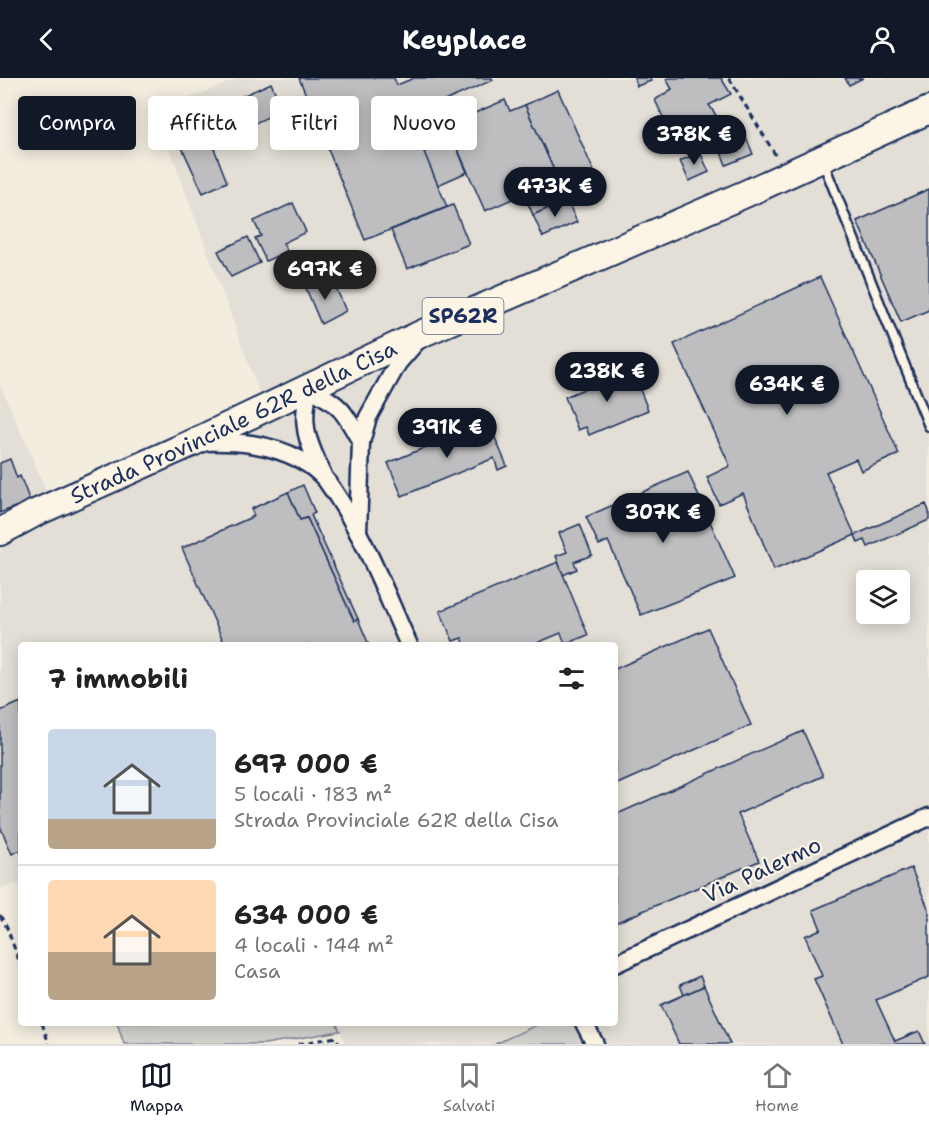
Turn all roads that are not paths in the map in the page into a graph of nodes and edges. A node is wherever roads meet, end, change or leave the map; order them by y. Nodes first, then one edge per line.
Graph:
1 (929, 110) edge
2 (821, 159) junction
3 (423, 333) junction
4 (309, 388) junction
5 (929, 426) edge
6 (361, 442) junction
7 (192, 443) junction
8 (325, 478) junction
9 (0, 532) edge
10 (358, 534) junction
11 (408, 642) edge
12 (929, 817) edge
13 (618, 963) edge
14 (586, 1026) edge
15 (595, 1044) edge

1 - 2 main road, Strada Provinciale 62R della Cisa / SP62R
2 - 3 main road, Strada Provinciale 62R della Cisa / SP62R
2 - 5 lane
3 - 4 main road, Strada Provinciale 62R della Cisa / SP62R
3 - 6 street
4 - 6 street
4 - 7 main road, Strada Provinciale 62R della Cisa / SP62R
4 - 8 street
6 - 10 street
7 - 8 street
7 - 9 main road, Strada Provinciale 62R della Cisa / SP62R
8 - 10 street
10 - 11 street
12 - 13 street, Via Palermo
14 - 15 street

